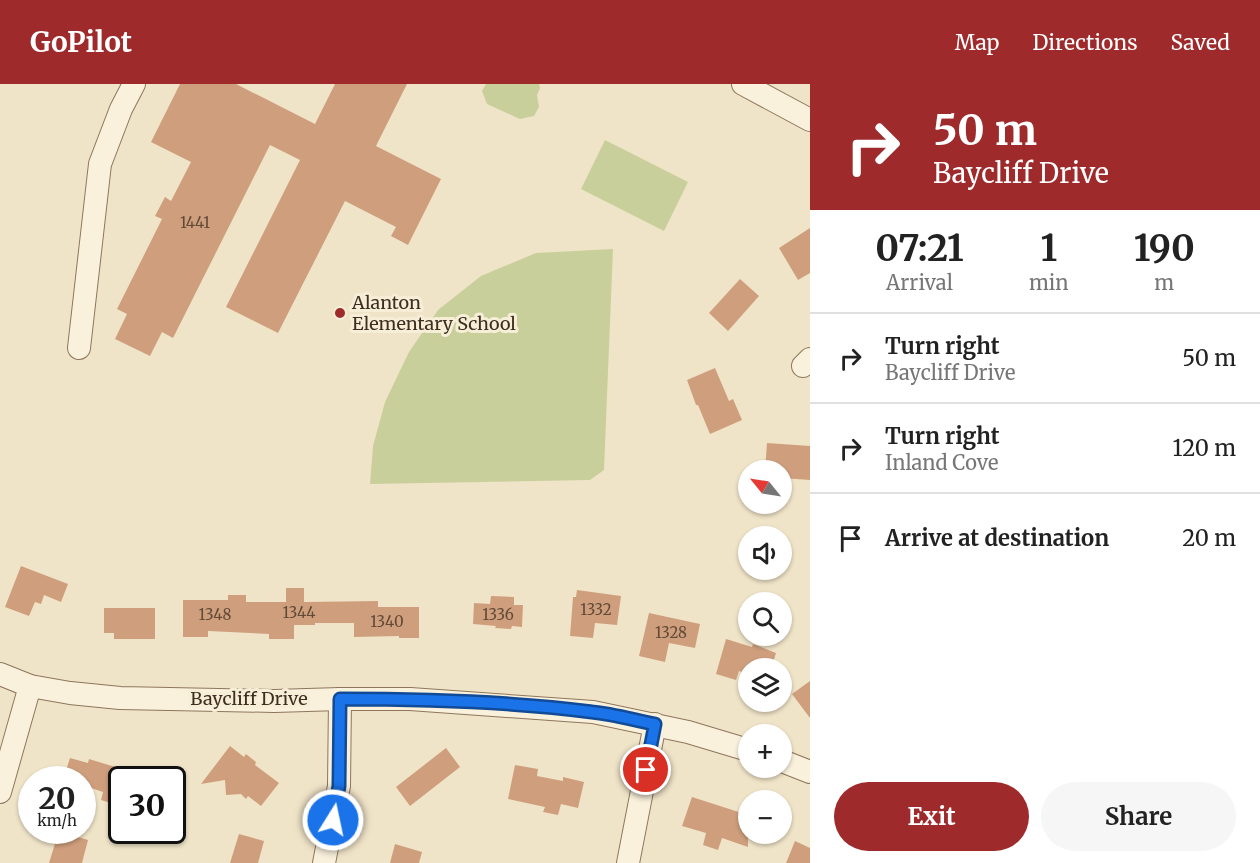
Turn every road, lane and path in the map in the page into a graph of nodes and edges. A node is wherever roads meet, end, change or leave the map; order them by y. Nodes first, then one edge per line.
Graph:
1 (134, 84) edge
2 (743, 84) edge
3 (810, 120) edge
4 (79, 348) dead end
5 (0, 674) edge
6 (30, 686) junction
7 (340, 699) junction
8 (655, 724) junction
9 (738, 747) edge
10 (792, 765) edge
11 (810, 772) edge
12 (0, 792) edge
13 (324, 863) edge
14 (628, 863) edge

1 - 4 street
2 - 3 street
5 - 6 street, Baycliff Drive
6 - 7 street, Baycliff Drive
6 - 12 street
7 - 8 street, Baycliff Drive
7 - 13 street
8 - 9 street, Baycliff Drive
8 - 14 street
10 - 11 street

